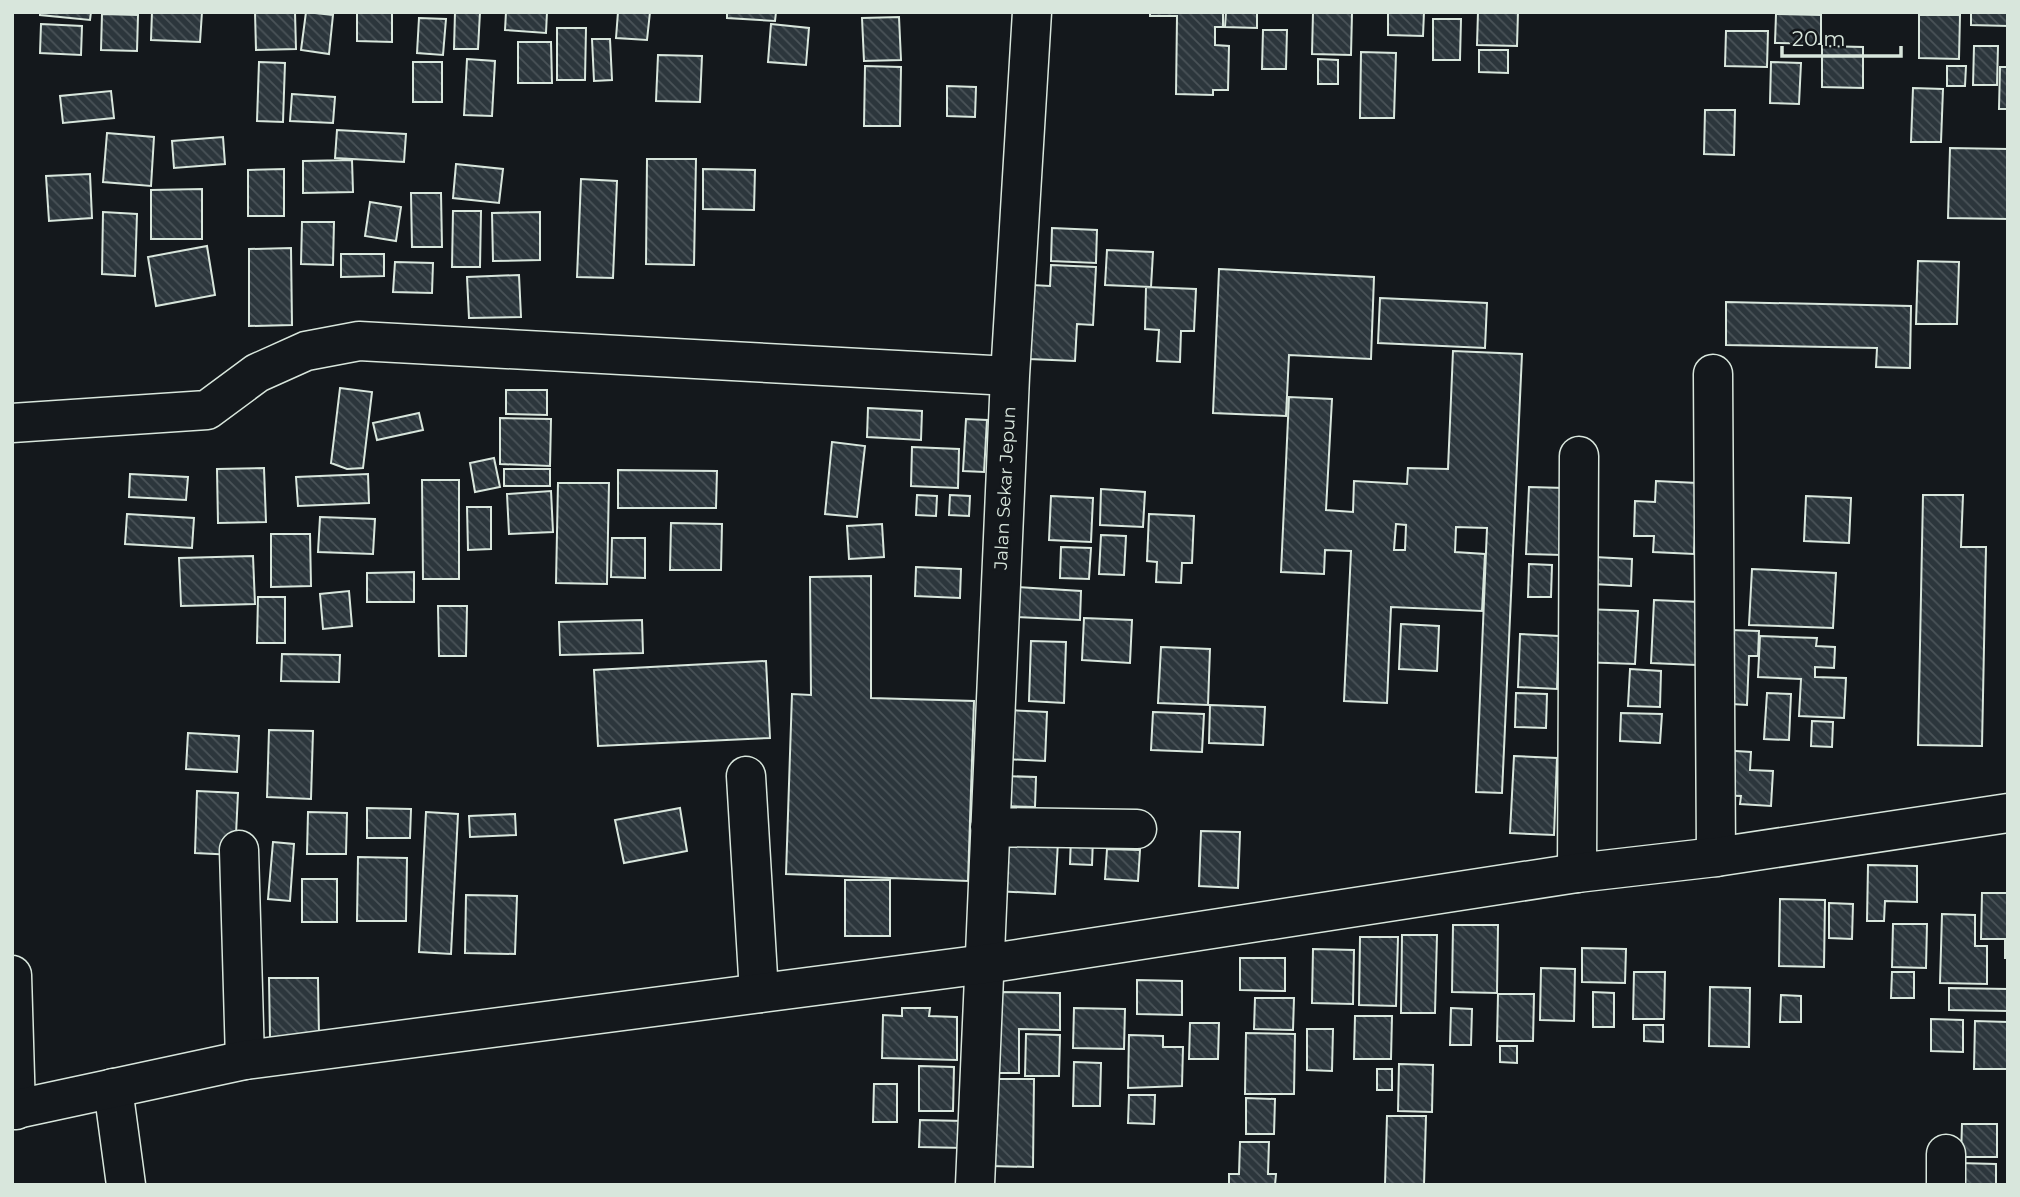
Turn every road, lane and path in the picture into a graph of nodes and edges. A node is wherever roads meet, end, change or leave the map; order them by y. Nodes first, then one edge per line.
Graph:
1 (1032, 12) edge
2 (1713, 374) dead end
3 (1010, 376) junction
4 (12, 422) edge
5 (1579, 456) dead end
6 (746, 776) dead end
7 (2008, 813) edge
8 (990, 827) junction
9 (1137, 829) dead end
10 (239, 850) dead end
11 (1716, 857) junction
12 (1577, 873) junction
13 (985, 964) junction
14 (12, 975) edge
15 (759, 993) junction
16 (245, 1060) junction
17 (113, 1088) junction
18 (14, 1110) edge
19 (126, 1185) edge
20 (975, 1185) edge

1 - 3 street, Jalan Sekar Jepun
2 - 11 street
3 - 4 street
3 - 8 street, Jalan Sekar Jepun
5 - 12 street
6 - 15 street
7 - 11 street
8 - 9 street
8 - 13 street, Jalan Sekar Jepun
10 - 16 street
11 - 12 street
12 - 13 street
13 - 15 street
13 - 20 street, Jalan Sekar Jepun
14 - 18 street
15 - 16 street
16 - 17 street
17 - 18 street
17 - 19 street

